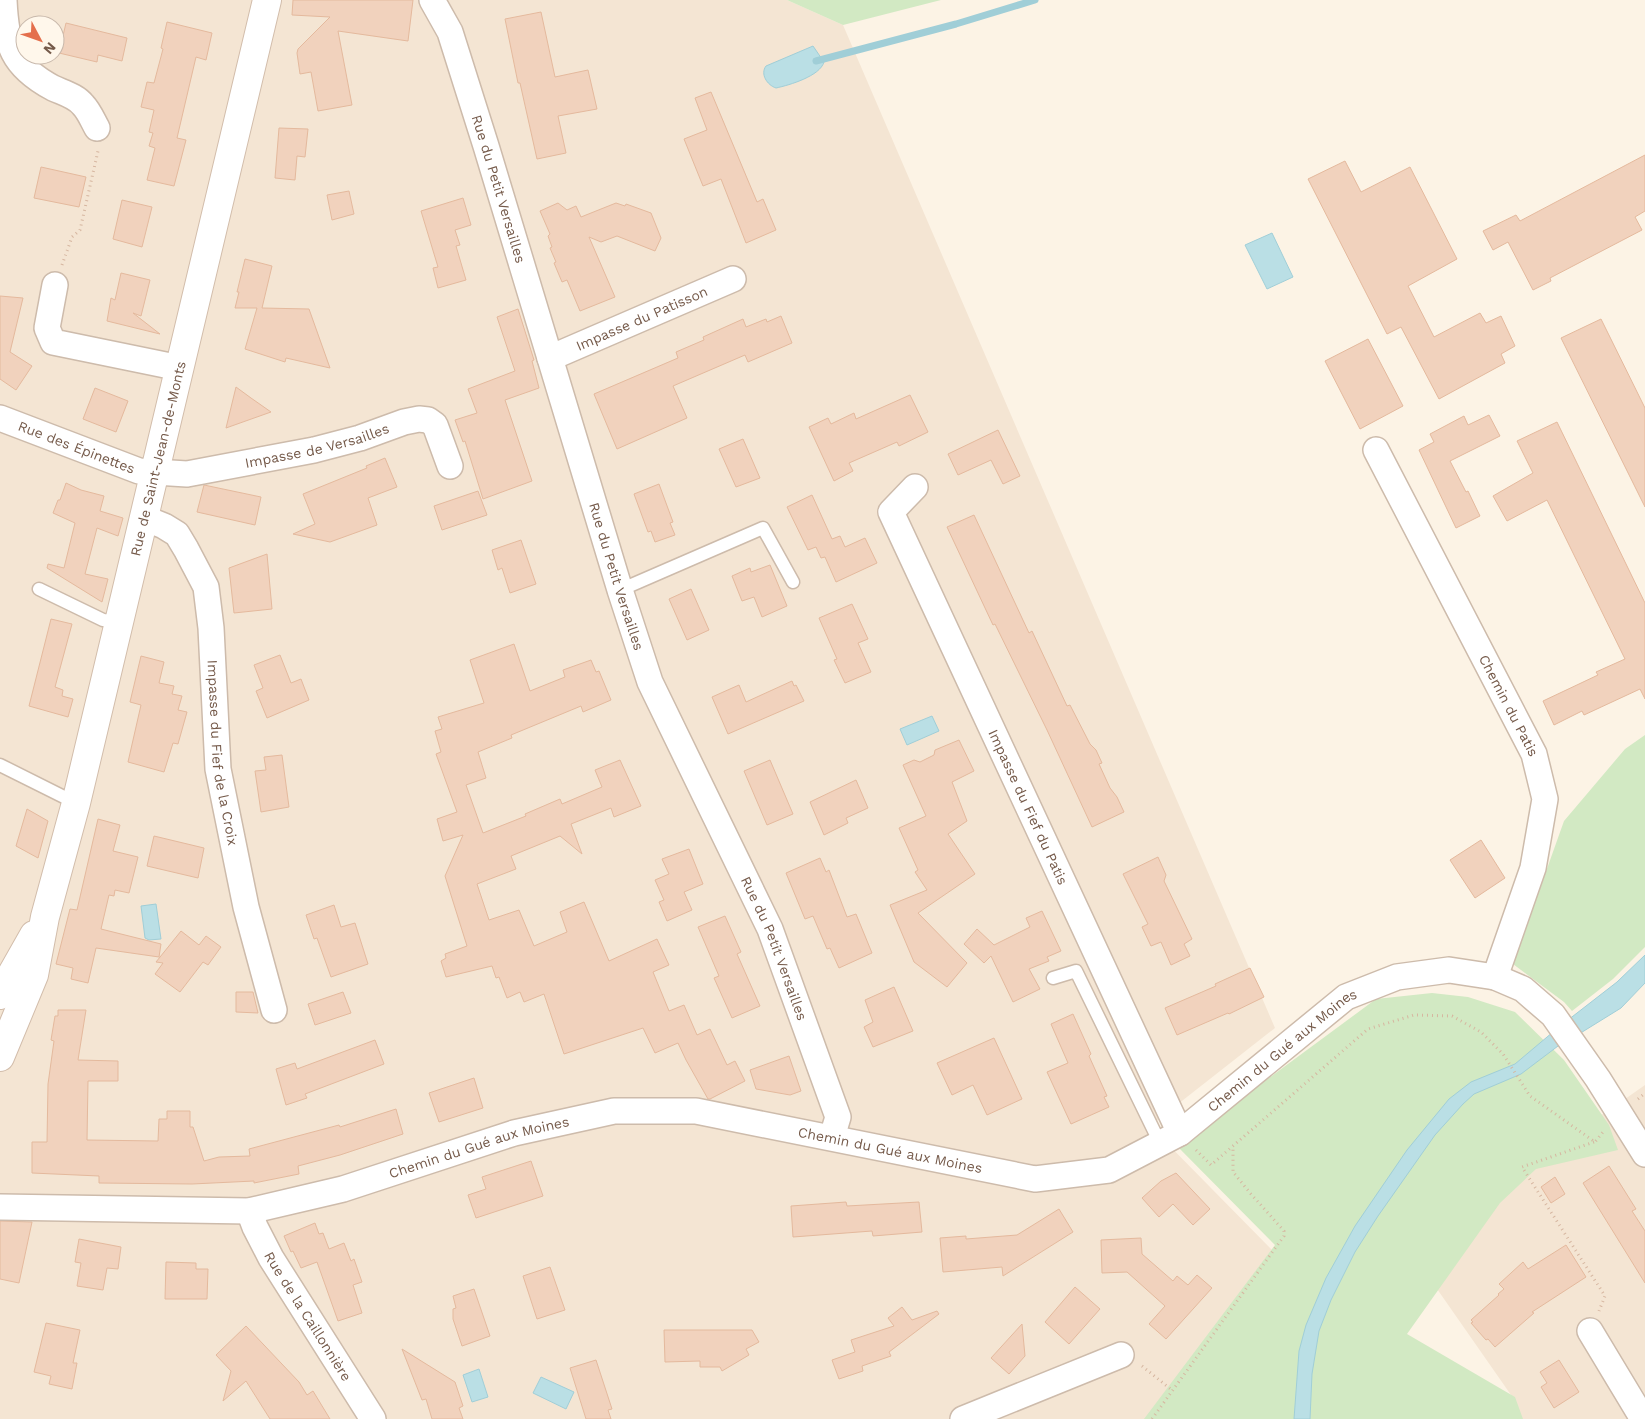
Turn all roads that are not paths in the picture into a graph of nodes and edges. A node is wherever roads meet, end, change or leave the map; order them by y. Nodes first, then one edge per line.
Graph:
1 (4, 0) edge
2 (267, 0) edge
3 (432, 0) edge
4 (97, 128) road end
5 (733, 280) dead end
6 (55, 285) road end
7 (550, 358) junction
8 (180, 368) junction
9 (0, 418) edge
10 (1376, 450) dead end
11 (450, 466) dead end
12 (154, 473) junction
13 (915, 487) dead end
14 (144, 518) junction
15 (793, 582) dead end
16 (39, 589) dead end
17 (620, 590) junction
18 (120, 622) junction
19 (0, 765) edge
20 (76, 803) junction
21 (45, 917) junction
22 (1495, 977) junction
23 (1053, 978) dead end
24 (0, 995) edge
25 (274, 1010) dead end
26 (0, 1057) edge
27 (832, 1137) junction
28 (1170, 1138) junction
29 (1645, 1154) edge
30 (0, 1207) edge
31 (249, 1211) junction
32 (1590, 1331) road end
33 (1121, 1355) road end
34 (373, 1419) edge
35 (963, 1419) edge
36 (1643, 1419) edge

1 - 4 street
2 - 8 main road, Rue de Saint-Jean-de-Monts
3 - 7 street, Rue du Petit Versailles
5 - 7 street, Impasse du Patisson
6 - 8 street
7 - 17 street, Rue du Petit Versailles
8 - 12 main road, Rue de Saint-Jean-de-Monts
9 - 12 street, Rue des Épinettes
10 - 22 street, Chemin du Patis
11 - 12 street, Impasse de Versailles
12 - 14 main road, Rue de Saint-Jean-de-Monts
13 - 28 street, Impasse du Fief du Patis
14 - 18 main road, Rue de Saint-Jean-de-Monts
14 - 25 street, Impasse du Fief de la Croix
15 - 17 lane
16 - 18 lane
17 - 27 street, Rue du Petit Versailles
18 - 20 main road, Rue de Saint-Jean-de-Monts
19 - 20 lane
20 - 21 main road, Rue de Saint-Jean-de-Monts
21 - 24 main road, Rue de Saint-Jean-de-Monts
21 - 26 main road, Rue de Saint-Jean-de-Monts
22 - 28 street, Chemin du Gué aux Moines
22 - 29 street, Chemin du Gué aux Moines
23 - 28 lane
27 - 28 street, Chemin du Gué aux Moines
27 - 31 street, Chemin du Gué aux Moines
30 - 31 street, Chemin du Gué aux Moines
31 - 34 street, Rue de la Caillonnière
32 - 36 street
33 - 35 street

